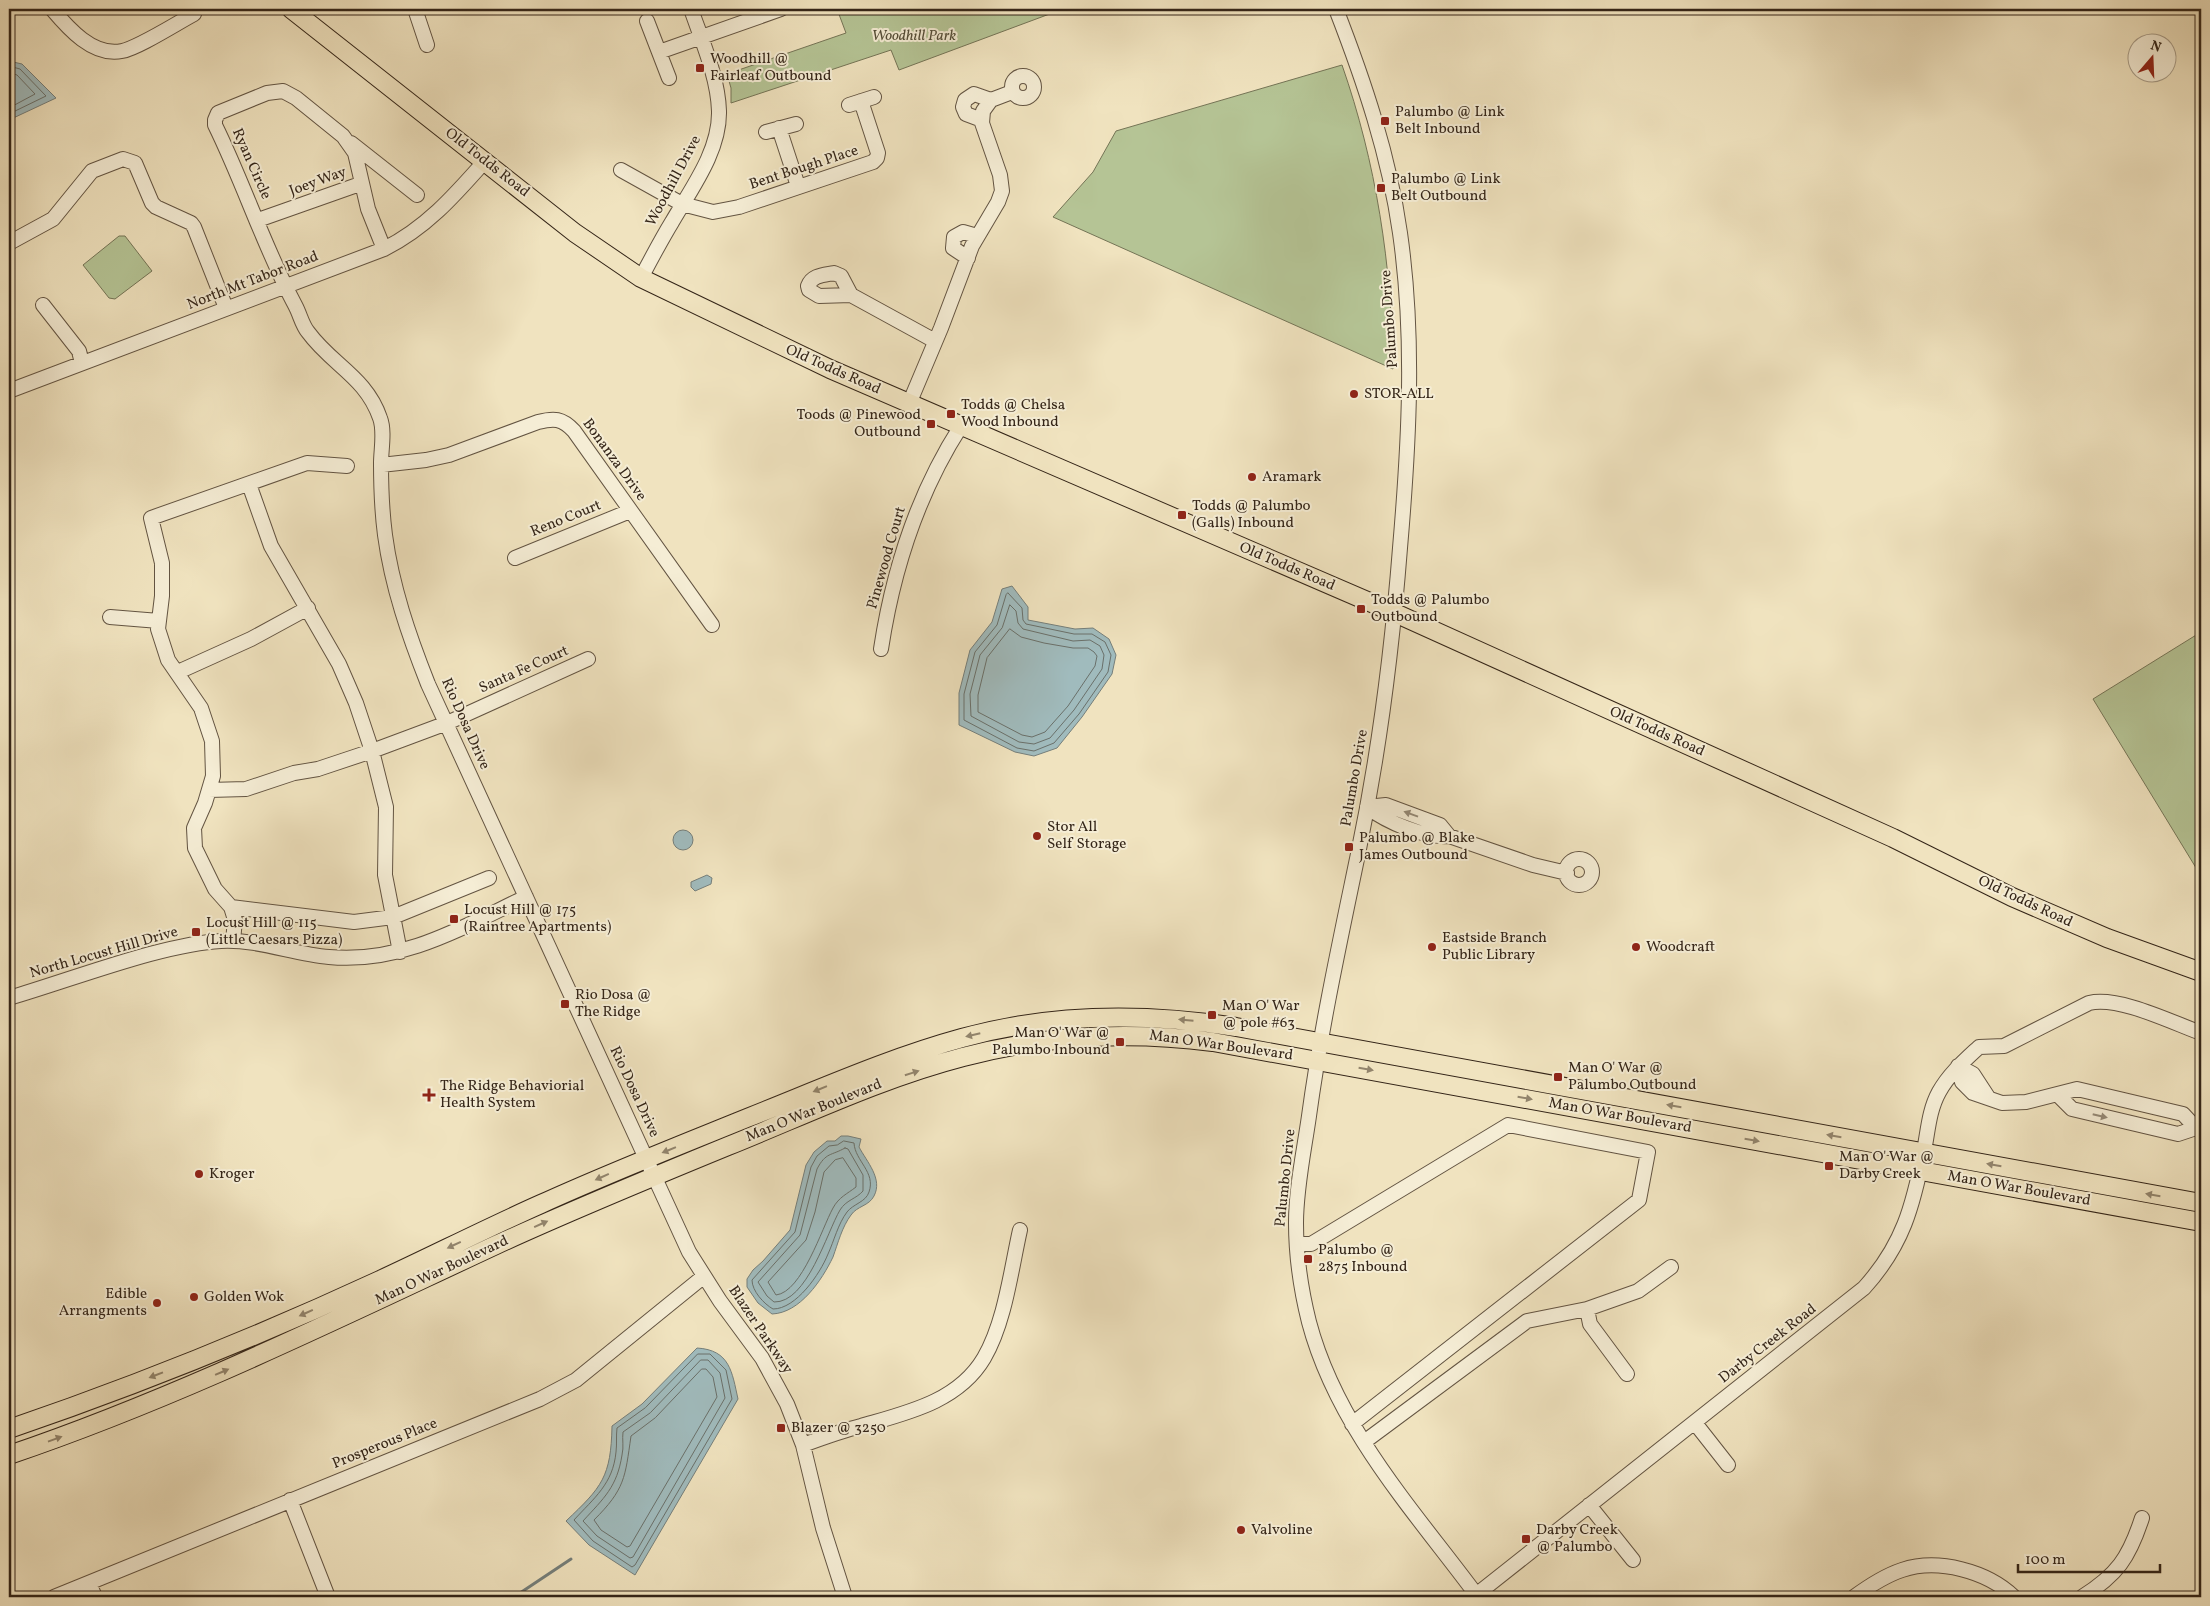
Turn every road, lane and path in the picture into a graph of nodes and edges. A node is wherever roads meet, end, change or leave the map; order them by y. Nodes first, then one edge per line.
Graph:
1 (52, 9) edge
2 (291, 9) edge
3 (415, 9) edge
4 (691, 9) edge
5 (781, 9) edge
6 (1336, 9) edge
7 (194, 14) dead end
8 (647, 20) dead end
9 (701, 38) junction
10 (427, 44) dead end
11 (659, 52) junction
12 (669, 78) dead end
13 (1012, 92) dead end
14 (874, 97) dead end
15 (991, 100) junction
16 (982, 120) junction
17 (796, 124) dead end
18 (348, 141) junction
19 (484, 161) junction
20 (620, 170) dead end
21 (360, 184) junction
22 (798, 186) junction
23 (417, 195) dead end
24 (682, 204) junction
25 (258, 220) junction
26 (977, 236) junction
27 (9, 243) edge
28 (384, 249) junction
29 (968, 258) junction
30 (641, 278) junction
31 (284, 286) junction
32 (851, 295) dead end
33 (43, 305) dead end
34 (226, 308) junction
35 (935, 341) junction
36 (82, 363) junction
37 (9, 391) edge
38 (909, 404) junction
39 (961, 426) junction
40 (381, 465) junction
41 (347, 466) dead end
42 (249, 484) junction
43 (630, 511) junction
44 (515, 558) dead end
45 (308, 608) junction
46 (1395, 613) junction
47 (110, 617) dead end
48 (159, 621) junction
49 (712, 625) dead end
50 (881, 648) dead end
51 (588, 659) dead end
52 (178, 672) junction
53 (447, 723) junction
54 (372, 751) junction
55 (209, 790) junction
56 (1367, 807) junction
57 (1567, 873) dead end
58 (489, 878) dead end
59 (526, 897) junction
60 (231, 907) junction
61 (393, 917) junction
62 (233, 941) junction
63 (400, 952) junction
64 (2201, 972) edge
65 (9, 998) edge
66 (2201, 1033) edge
67 (1321, 1042) junction
68 (1318, 1060) junction
69 (1958, 1066) junction
70 (2058, 1095) junction
71 (2126, 1100) junction
72 (2121, 1121) junction
73 (2199, 1128) edge
74 (1924, 1152) junction
75 (647, 1159) junction
76 (1919, 1170) junction
77 (655, 1176) junction
78 (2201, 1203) edge
79 (2201, 1222) edge
80 (1020, 1230) dead end
81 (1297, 1244) junction
82 (1671, 1267) dead end
83 (704, 1277) junction
84 (1587, 1309) junction
85 (1627, 1374) dead end
86 (1695, 1423) junction
87 (1352, 1424) junction
88 (9, 1429) edge
89 (1364, 1442) junction
90 (803, 1445) junction
91 (9, 1454) edge
92 (1728, 1465) dead end
93 (290, 1500) junction
94 (1589, 1505) junction
95 (2142, 1518) dead end
96 (1633, 1560) dead end
97 (89, 1583) junction
98 (1477, 1596) edge
99 (54, 1597) edge
100 (95, 1597) edge
101 (328, 1597) edge
102 (844, 1597) edge
103 (1854, 1597) edge
104 (2014, 1597) edge
105 (2082, 1597) edge

1 - 7 street
2 - 19 main road, Old Todds Road
3 - 10 street
4 - 9 street, Woodhill Drive
5 - 9 street
6 - 46 street, Palumbo Drive
8 - 11 street
9 - 11 street
9 - 24 street, Woodhill Drive
11 - 12 street
13 - 15 street
14 - 22 street, Bent Bough Place
15 - 16 street
15 - 16 street
16 - 26 street
17 - 22 street
18 - 21 street
18 - 23 street, Ryan Circle
18 - 25 street, Ryan Circle
19 - 28 street, North Mt Tabor Road
19 - 30 main road, Old Todds Road
20 - 24 street, Bent Bough Place
21 - 25 street, Joey Way
21 - 28 street
22 - 24 street, Bent Bough Place
24 - 30 street, Woodhill Drive
25 - 31 street, Ryan Circle
26 - 29 street
26 - 29 street
27 - 34 street
28 - 31 street, North Mt Tabor Road
29 - 35 street
30 - 38 main road, Old Todds Road
31 - 34 street, North Mt Tabor Road
31 - 40 street, Rio Dosa Drive
32 - 35 street
33 - 36 street
34 - 36 street, North Mt Tabor Road
35 - 38 street
36 - 37 street, North Mt Tabor Road
38 - 39 main road, Old Todds Road
39 - 46 main road, Old Todds Road
39 - 50 street, Pinewood Court
40 - 43 street, Bonanza Drive
40 - 53 street, Rio Dosa Drive
41 - 42 street
42 - 45 street
42 - 48 street
43 - 44 street, Reno Court
43 - 49 street, Bonanza Drive
45 - 52 street
45 - 54 street
46 - 56 street, Palumbo Drive
46 - 64 main road, Old Todds Road
47 - 48 street
48 - 52 street
51 - 53 street, Santa Fe Court
52 - 55 street
53 - 54 street, Santa Fe Court
53 - 59 street, Rio Dosa Drive
54 - 55 street, Santa Fe Court
54 - 61 street
55 - 60 street
56 - 57 street
56 - 67 street, Palumbo Drive
58 - 61 street
59 - 63 street, North Locust Hill Drive
59 - 75 street, Rio Dosa Drive
60 - 61 street
60 - 62 street
61 - 63 street
62 - 63 street, North Locust Hill Drive
62 - 65 street, North Locust Hill Drive
66 - 69 street, Darby Creek Road
67 - 68 street, Palumbo Drive
74 -> 67 main road, Man O War Boulevard
67 -> 75 main road, Man O War Boulevard
68 -> 76 main road, Man O War Boulevard
77 -> 68 main road, Man O War Boulevard
68 - 81 street, Palumbo Drive
69 - 70 street
69 - 74 street, Darby Creek Road
70 - 71 street
70 -> 72 street
71 - 72 street
71 - 73 street
72 - 73 street
74 - 76 street, Darby Creek Road
78 -> 74 main road, Man O War Boulevard
75 - 77 street, Rio Dosa Drive
75 -> 88 main road, Man O War Boulevard
76 - 79 main road, Man O War Boulevard
76 - 86 street, Darby Creek Road
77 - 83 street, Blazer Parkway
91 -> 77 main road, Man O War Boulevard
80 - 90 street
81 - 87 street, Palumbo Drive
81 - 87 street
82 - 84 street
83 - 90 street, Blazer Parkway
83 - 93 street, Prosperous Place
84 - 85 street
84 - 89 street
86 - 92 street
86 - 94 street, Darby Creek Road
87 - 89 street, Palumbo Drive
89 - 98 street, Palumbo Drive
90 - 102 street, Blazer Parkway
93 - 97 street, Prosperous Place
93 - 101 street
94 - 96 street
94 - 98 street, Darby Creek Road
95 - 105 street
97 - 99 street, Prosperous Place
97 - 100 street
103 - 104 street

